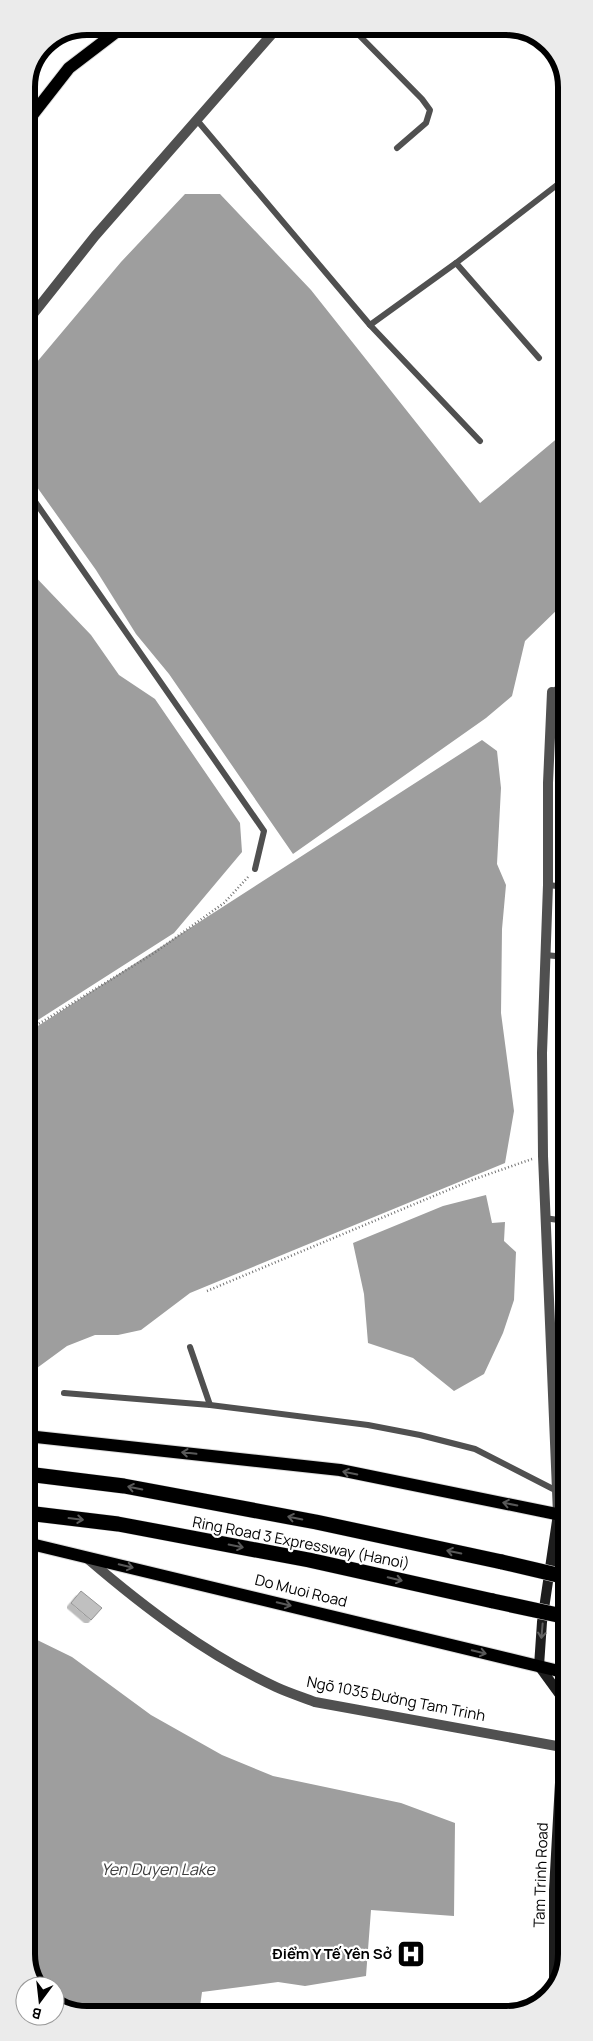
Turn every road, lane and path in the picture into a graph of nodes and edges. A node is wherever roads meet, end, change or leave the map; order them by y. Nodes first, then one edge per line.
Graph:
1 (112, 35) edge
2 (271, 35) edge
3 (360, 35) edge
4 (35, 111) edge
5 (196, 119) junction
6 (397, 148) dead end
7 (558, 184) edge
8 (456, 263) junction
9 (35, 312) edge
10 (370, 325) junction
11 (539, 358) dead end
12 (480, 441) dead end
13 (35, 503) edge
14 (558, 688) edge
15 (552, 692) joint
16 (255, 869) joint
17 (548, 885) junction
18 (558, 886) edge
19 (545, 955) junction
20 (558, 956) edge
21 (35, 1026) edge
22 (543, 1156) junction
23 (544, 1218) junction
24 (558, 1219) edge
25 (207, 1291) dead end
26 (190, 1347) dead end
27 (551, 1363) junction
28 (558, 1363) edge
29 (64, 1393) dead end
30 (210, 1405) junction
31 (35, 1437) edge
32 (35, 1475) edge
33 (557, 1491) junction
34 (558, 1496) edge
35 (35, 1514) edge
36 (558, 1514) edge
37 (558, 1536) edge
38 (35, 1544) edge
39 (85, 1556) junction
40 (558, 1574) edge
41 (558, 1615) edge
42 (539, 1666) junction
43 (558, 1671) edge
44 (558, 1688) edge
45 (558, 1743) edge
46 (558, 1837) edge
47 (554, 1890) junction
48 (558, 1890) edge
49 (555, 1952) joint
50 (554, 1972) edge

1 - 4 main road
2 - 5 street
3 - 6 lane
5 - 9 street
5 - 10 lane
7 - 8 lane
8 - 10 lane
8 - 11 lane
10 - 12 lane
13 - 16 lane
14 - 15 lane
15 - 17 street
16 - 21 path
17 - 18 lane
17 - 19 street
19 - 20 lane
19 - 22 street
22 - 23 street
22 - 25 path
23 - 24 lane
23 - 27 street
26 - 30 lane
27 - 28 lane
27 - 33 street
29 - 30 lane
30 - 33 lane
36 -> 31 main road
40 -> 32 highway, Ring Road 3 Expressway (Hanoi), bridge
33 - 34 street
35 -> 41 highway, Ring Road 3 Expressway (Hanoi), bridge
37 -> 42 main road
38 - 39 main road, Do Muoi Road
39 -> 42 main road, Do Muoi Road
39 - 45 street, Ngõ 1035 Đường Tam Trinh
42 - 43 main road, Do Muoi Road
42 - 44 main road, Tam Trinh Road
46 - 47 main road, Tam Trinh Road
47 - 48 lane
47 - 49 main road, Tam Trinh Road
49 - 50 main road, Tam Trinh Road

